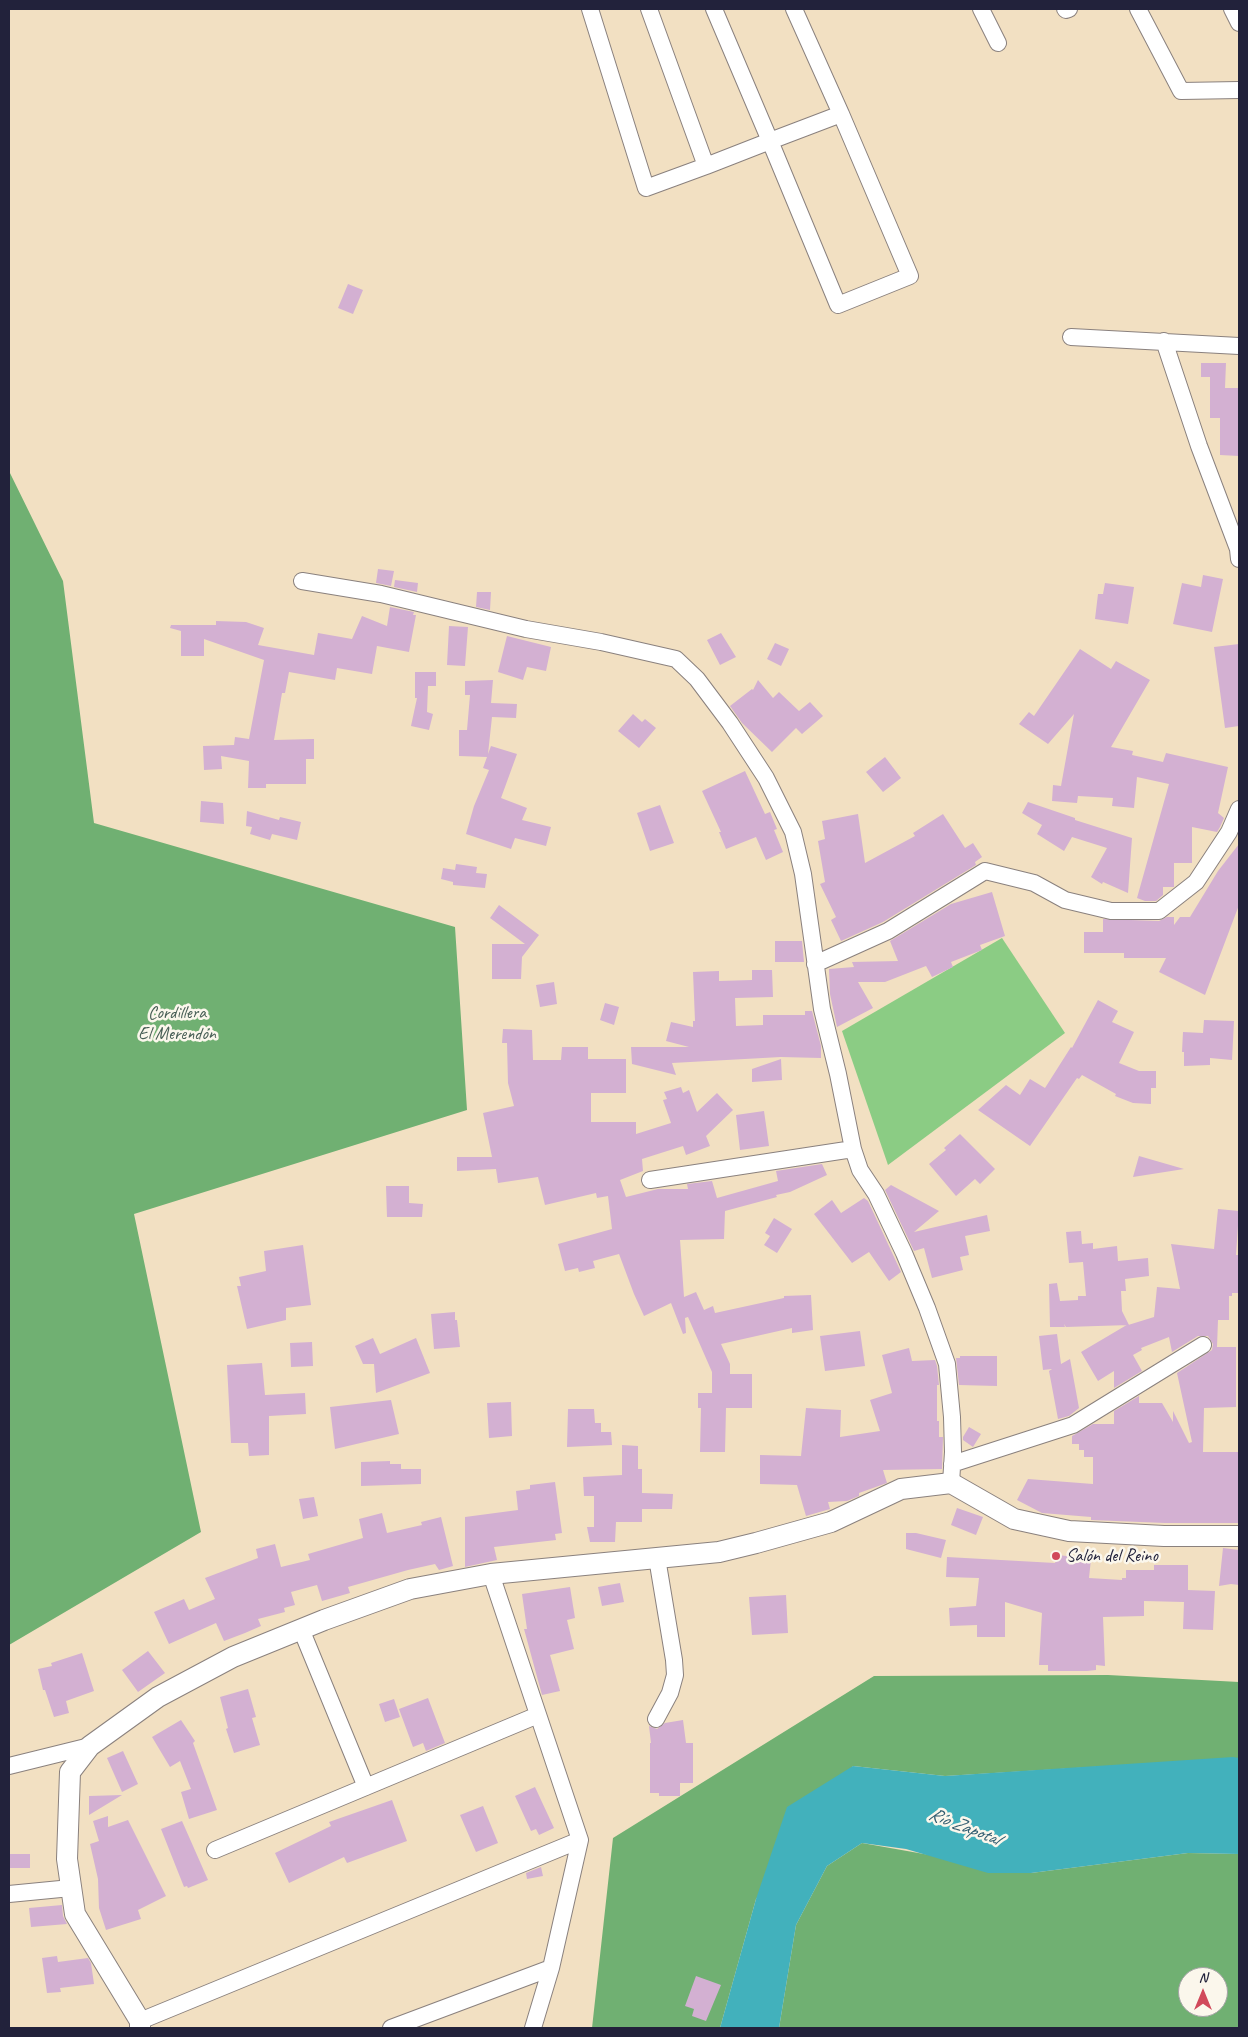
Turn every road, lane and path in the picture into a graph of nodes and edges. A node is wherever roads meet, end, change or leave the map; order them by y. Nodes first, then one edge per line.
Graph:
1 (590, 9) edge
2 (648, 9) edge
3 (714, 9) edge
4 (794, 9) edge
5 (981, 9) edge
6 (1138, 9) edge
7 (1232, 9) edge
8 (1239, 23) edge
9 (998, 43) dead end
10 (1239, 90) edge
11 (841, 114) junction
12 (770, 141) junction
13 (706, 166) junction
14 (1071, 337) dead end
15 (1164, 341) junction
16 (1239, 346) edge
17 (1239, 559) edge
18 (302, 580) dead end
19 (1239, 809) edge
20 (815, 964) junction
21 (853, 1149) junction
22 (650, 1180) dead end
23 (1203, 1344) dead end
24 (952, 1474) junction
25 (1239, 1536) edge
26 (657, 1558) junction
27 (491, 1574) junction
28 (301, 1629) junction
29 (538, 1716) junction
30 (656, 1719) dead end
31 (90, 1746) junction
32 (9, 1766) edge
33 (366, 1787) junction
34 (580, 1840) junction
35 (215, 1850) dead end
36 (71, 1888) junction
37 (9, 1894) edge
38 (551, 1968) junction
39 (140, 2025) edge
40 (391, 2028) edge
41 (534, 2028) edge

1 - 13 street
2 - 13 street
3 - 12 street
4 - 11 street
5 - 9 street
6 - 10 street
7 - 8 street
11 - 12 street
11 - 12 street
12 - 13 street
14 - 15 street
15 - 16 street
15 - 17 street
18 - 20 street
19 - 20 street
20 - 21 street
21 - 22 street
21 - 24 street
23 - 24 street
24 - 25 street
24 - 26 street
26 - 27 street
26 - 30 street
27 - 28 street
27 - 29 street
28 - 31 street
28 - 33 street
29 - 33 street
29 - 34 street
31 - 32 street
31 - 36 street
33 - 35 street
34 - 38 street
34 - 39 street
36 - 37 street
36 - 39 street
38 - 40 street
38 - 41 street

